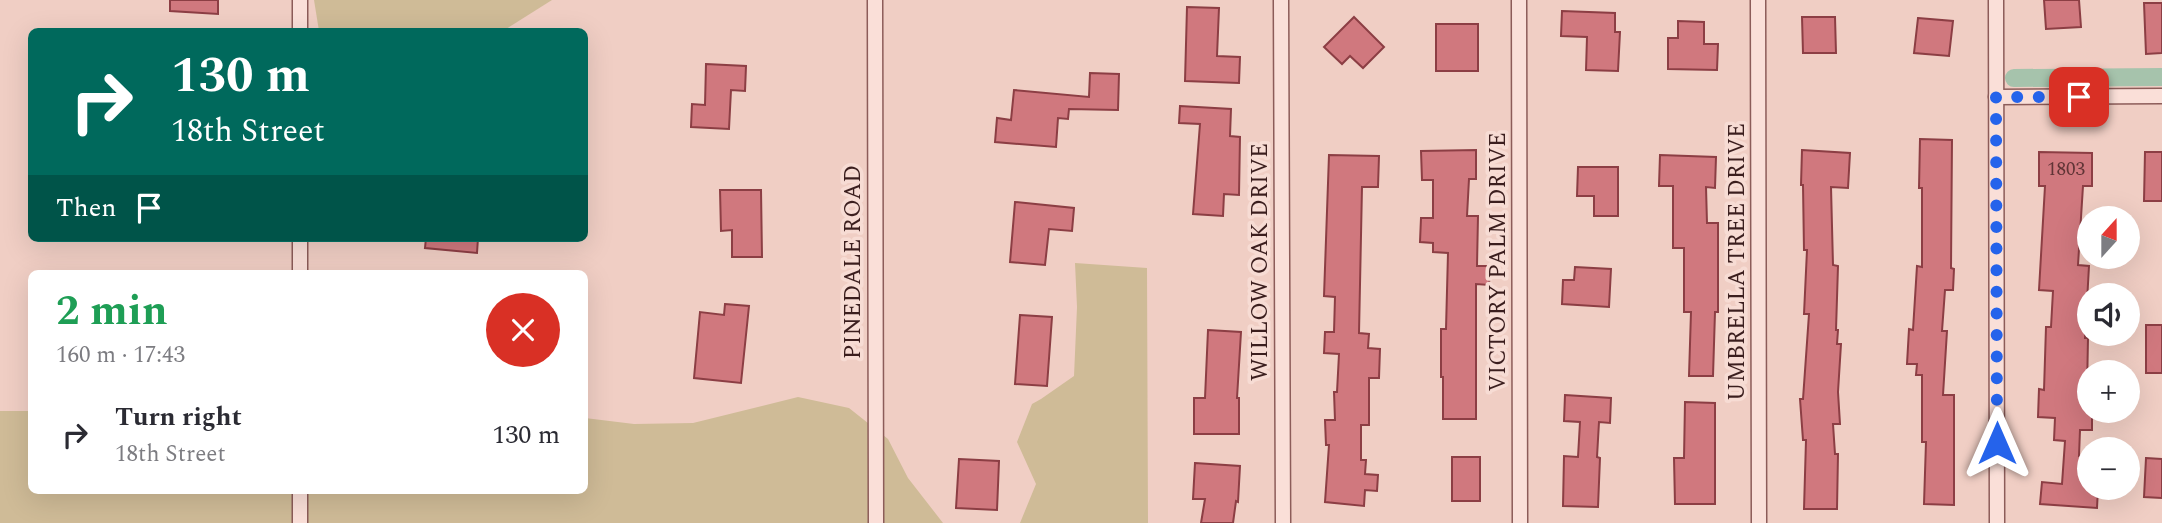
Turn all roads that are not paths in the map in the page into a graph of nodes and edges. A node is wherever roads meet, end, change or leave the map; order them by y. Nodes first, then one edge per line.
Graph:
1 (300, 0) edge
2 (875, 0) edge
3 (1281, 0) edge
4 (1519, 0) edge
5 (1758, 0) edge
6 (1996, 0) edge
7 (300, 28) edge
8 (2162, 96) edge
9 (1996, 97) junction
10 (300, 242) edge
11 (300, 270) edge
12 (300, 494) edge
13 (300, 523) edge
14 (876, 523) edge
15 (1283, 523) edge
16 (1520, 523) edge
17 (1759, 523) edge
18 (1997, 523) edge

1 - 7 street
2 - 14 street, PINEDALE ROAD
3 - 15 street, WILLOW OAK DRIVE
4 - 16 street, VICTORY PALM DRIVE
5 - 17 street, UMBRELLA TREE DRIVE
6 - 9 street
8 - 9 street
9 - 18 street
10 - 11 street
12 - 13 street

